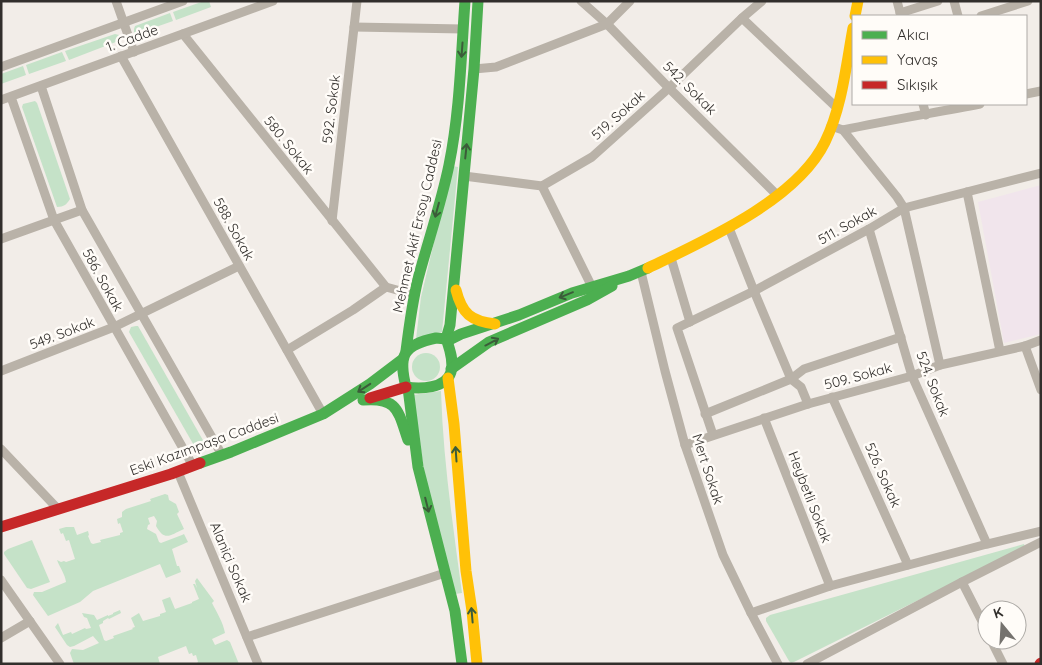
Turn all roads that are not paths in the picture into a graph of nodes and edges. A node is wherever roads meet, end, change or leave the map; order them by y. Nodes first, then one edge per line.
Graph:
1 (116, 1) edge
2 (183, 1) edge
3 (273, 1) edge
4 (357, 1) edge
5 (465, 1) edge
6 (478, 1) edge
7 (581, 1) edge
8 (630, 1) edge
9 (762, 1) edge
10 (858, 1) edge
11 (897, 1) edge
12 (938, 1) edge
13 (954, 1) edge
14 (1028, 1) edge
15 (856, 15) edge
16 (901, 15) edge
17 (958, 15) edge
18 (984, 15) edge
19 (742, 18) junction
20 (123, 22) junction
21 (607, 24) junction
22 (354, 27) junction
23 (463, 29) junction
24 (852, 33) edge
25 (183, 34) junction
26 (134, 52) junction
27 (122, 56) junction
28 (1, 66) edge
29 (474, 69) junction
30 (41, 86) junction
31 (669, 88) junction
32 (1041, 91) edge
33 (1027, 94) edge
34 (12, 97) junction
35 (1, 100) edge
36 (923, 105) edge
37 (975, 105) edge
38 (837, 108) junction
39 (926, 115) junction
40 (831, 126) junction
41 (843, 130) junction
42 (1041, 173) edge
43 (464, 176) junction
44 (542, 186) junction
45 (967, 192) junction
46 (778, 196) junction
47 (904, 208) junction
48 (82, 210) junction
49 (54, 220) junction
50 (332, 221) junction
51 (729, 228) junction
52 (869, 229) junction
53 (1, 239) edge
54 (671, 258) junction
55 (239, 266) junction
56 (641, 272) junction
57 (629, 276) junction
58 (454, 280) junction
59 (386, 287) junction
60 (592, 287) junction
61 (754, 291) junction
62 (414, 295) junction
63 (141, 314) junction
64 (690, 322) junction
65 (494, 324) junction
66 (114, 327) junction
67 (901, 337) junction
68 (447, 340) junction
69 (1041, 340) edge
70 (1025, 346) junction
71 (287, 350) junction
72 (1000, 352) junction
73 (405, 355) junction
74 (940, 365) junction
75 (1, 371) edge
76 (450, 374) junction
77 (912, 376) junction
78 (791, 379) junction
79 (407, 387) junction
80 (1041, 390) edge
81 (832, 397) junction
82 (363, 400) junction
83 (808, 404) junction
84 (323, 414) junction
85 (705, 414) junction
86 (764, 418) junction
87 (712, 435) junction
88 (685, 445) junction
89 (1, 449) edge
90 (222, 455) junction
91 (193, 466) junction
92 (418, 468) junction
93 (178, 472) junction
94 (58, 509) junction
95 (1, 527) edge
96 (1041, 531) edge
97 (1041, 542) edge
98 (987, 544) junction
99 (908, 565) junction
100 (445, 573) junction
101 (1, 580) edge
102 (962, 582) junction
103 (830, 586) junction
104 (977, 611) edge
105 (751, 613) junction
106 (30, 621) junction
107 (247, 637) junction
108 (1, 638) edge
109 (996, 650) edge
110 (60, 664) edge
111 (258, 664) edge
112 (462, 664) edge
113 (477, 664) edge
114 (778, 664) edge
115 (808, 664) edge
116 (1003, 664) edge

1 - 20 street
2 - 20 street
3 - 25 street, 1. Cadde
4 - 22 street, 592. Sokak
5 - 23 main road, Mehmet Akif Ersoy Caddesi
6 - 29 main road
7 - 21 street, 542. Sokak
8 - 21 street
9 - 19 street, 519. Sokak
10 - 15 main road
11 - 16 street
12 - 16 street
13 - 17 street
14 - 18 street
19 - 31 street, 519. Sokak
19 - 38 street
20 - 26 street
20 - 28 street
21 - 29 street
21 - 31 street, 542. Sokak
22 - 23 street
22 - 50 street, 592. Sokak
23 -> 62 main road, Mehmet Akif Ersoy Caddesi
24 - 38 main road
25 - 26 street, 1. Cadde
25 - 50 street, 580. Sokak
26 - 27 street, 1. Cadde
27 - 30 street, 1. Cadde
27 - 55 street, 588. Sokak
43 -> 29 main road
30 - 34 street, 1. Cadde
30 - 48 street, 586. Sokak
31 - 44 street, 519. Sokak
31 - 46 street, 542. Sokak
32 - 33 street
34 - 35 street, 1. Cadde
34 - 49 street, 586. Sokak
36 - 39 street
37 - 39 street
38 - 40 main road
39 - 41 street
40 - 41 street
40 - 46 main road
41 - 47 street
42 - 45 street, 511. Sokak
43 - 44 street
43 - 58 main road
44 - 60 street
45 - 47 street, 511. Sokak
45 - 72 street
46 - 51 main road
47 - 52 street, 511. Sokak
47 - 74 street
48 - 49 street
48 - 63 street, 586. Sokak
49 - 53 street
49 - 66 street, 586. Sokak
50 - 59 street, 580. Sokak
51 - 54 main road
51 - 61 street
52 - 61 street, 511. Sokak
52 - 67 street, 524. Sokak
54 - 56 main road
54 - 64 street
55 - 63 street, 549. Sokak
55 - 71 street, 588. Sokak
56 - 57 main road
56 - 88 street, Mert Sokak
57 - 60 main road
76 -> 57 main road
58 - 65 main road
58 - 68 main road
59 - 62 street
59 - 71 street
60 -> 65 main road
61 - 64 street, 511. Sokak
61 - 78 street
62 - 73 main road, Mehmet Akif Ersoy Caddesi
63 - 66 street, 549. Sokak
63 - 90 street, 586. Sokak
64 - 85 street, 511. Sokak
65 - 68 main road
66 - 75 street, 549. Sokak
66 - 91 street, 586. Sokak
67 - 77 street, 524. Sokak
67 - 78 street
68 - 73 main road
68 - 76 main road
69 - 70 street, 509. Sokak
70 - 72 street, 509. Sokak
70 - 80 street
71 - 84 street, 588. Sokak
72 - 74 street, 509. Sokak
73 - 79 main road
73 -> 84 main road, Eski Kazımpaşa Caddesi
74 - 77 street, 509. Sokak
76 - 79 main road
113 -> 76 main road
77 - 81 street, 509. Sokak
77 - 98 street, 524. Sokak
78 - 83 street
78 - 85 street
79 - 82 main road
79 - 92 main road
81 - 83 street, 509. Sokak
81 - 99 street, 526. Sokak
82 - 84 main road
82 - 92 main road
83 - 86 street, 509. Sokak
84 - 90 main road, Eski Kazımpaşa Caddesi
85 - 87 street
86 - 87 street, 509. Sokak
86 - 103 street, Heybetli Sokak
87 - 88 street, 509. Sokak
88 - 105 street, Mert Sokak
89 - 94 street
90 - 91 main road, Eski Kazımpaşa Caddesi
91 - 93 main road, Eski Kazımpaşa Caddesi
92 -> 100 main road
93 - 94 main road, Eski Kazımpaşa Caddesi
93 - 107 street, Alaniçi Sokak
94 - 95 main road, Eski Kazımpaşa Caddesi
96 - 98 street
97 - 102 street
98 - 99 street
99 - 103 street
100 - 107 street
100 - 112 main road
101 - 106 street
102 - 104 street
102 - 115 street
103 - 105 street
105 - 114 street, Mert Sokak
106 - 108 street
106 - 110 street
107 - 111 street, Alaniçi Sokak
109 - 116 street

